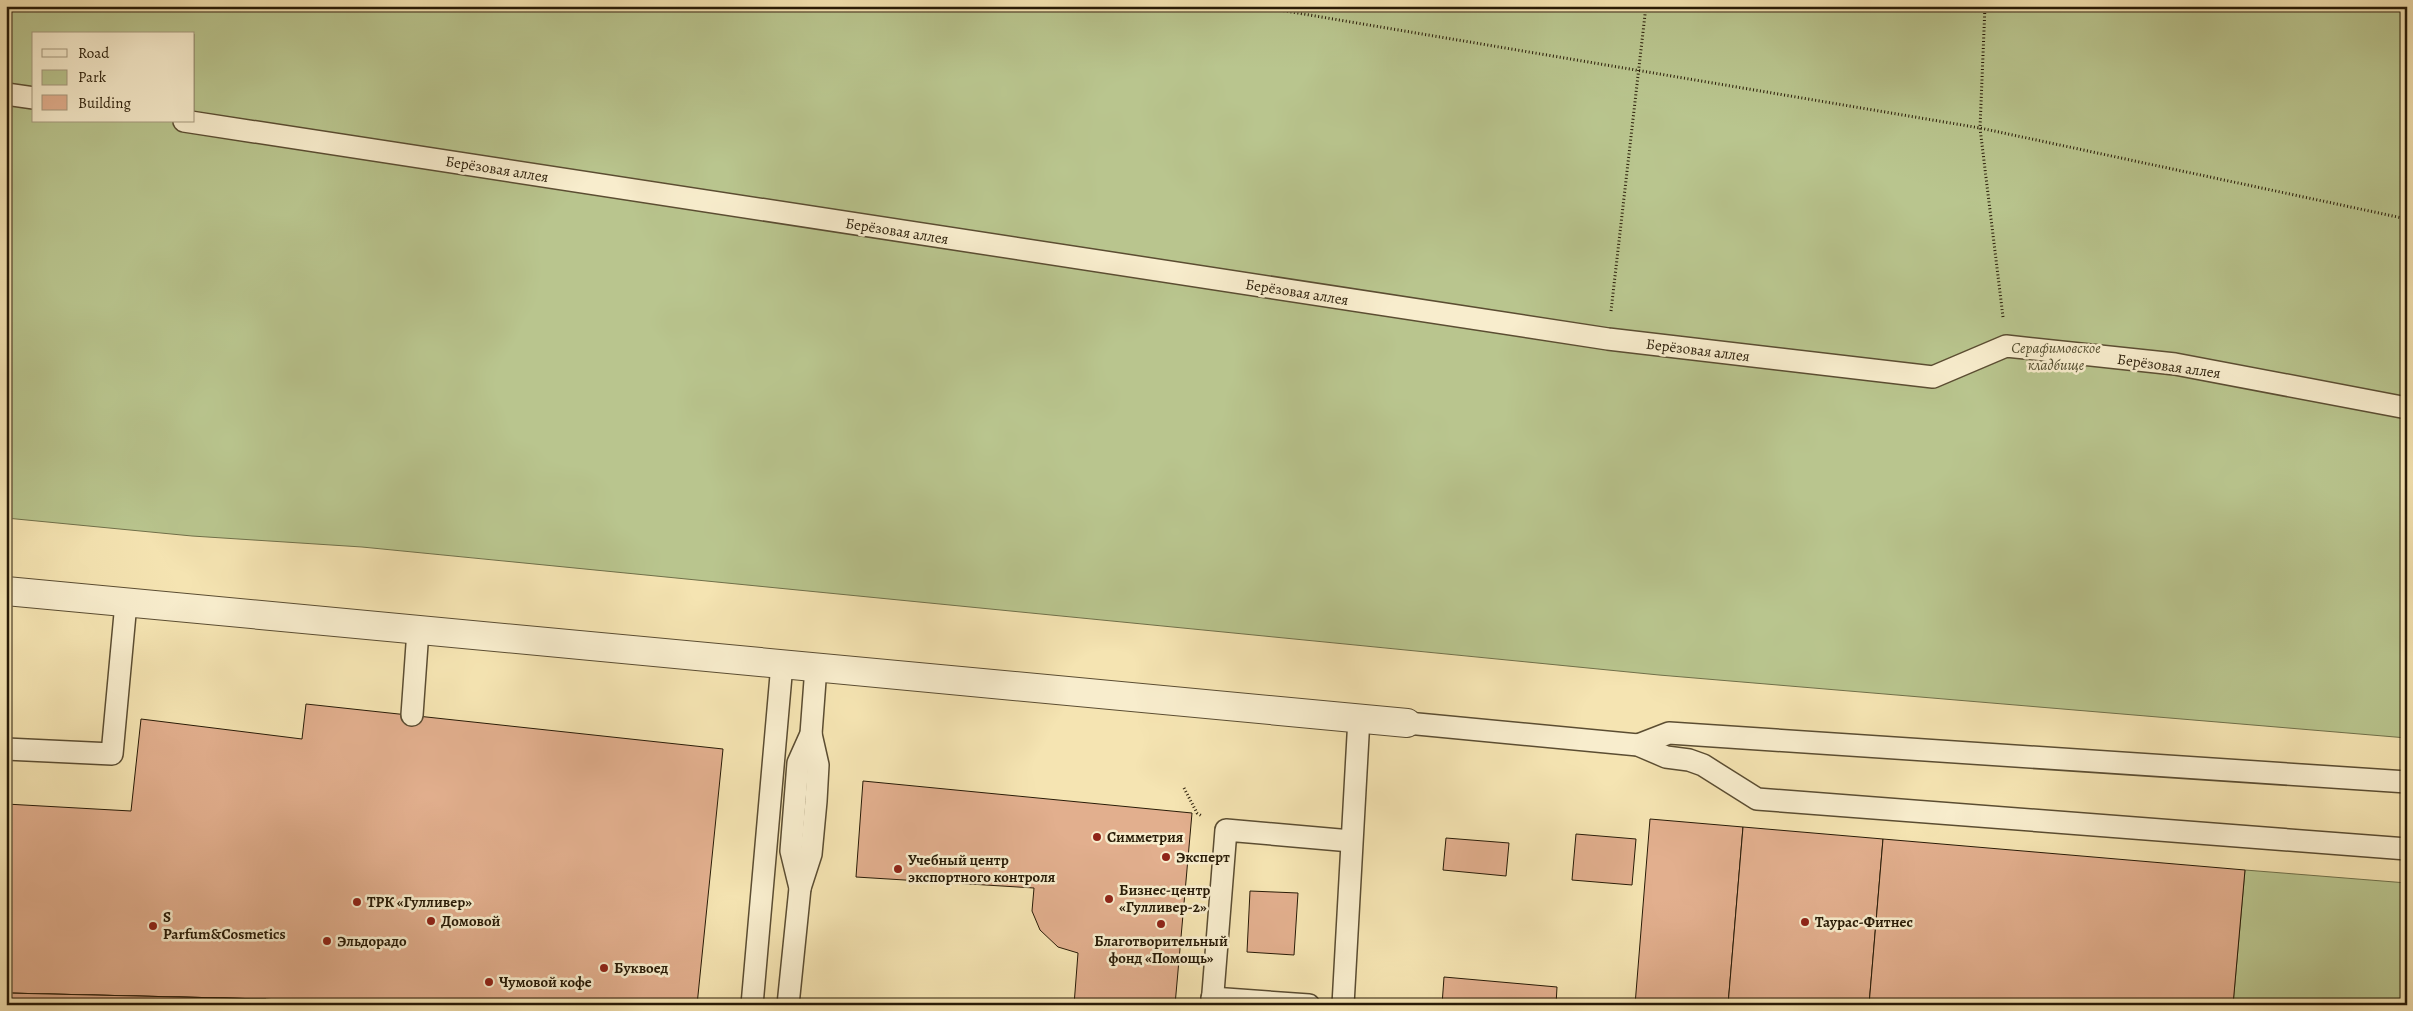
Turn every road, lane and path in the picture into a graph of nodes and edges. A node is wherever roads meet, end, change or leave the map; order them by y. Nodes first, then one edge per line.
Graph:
1 (1256, 6) edge
2 (1646, 6) edge
3 (1985, 6) edge
4 (1639, 70) junction
5 (6, 94) edge
6 (32, 98) edge
7 (191, 122) edge
8 (1980, 128) junction
9 (2407, 219) edge
10 (1608, 339) junction
11 (2006, 346) junction
12 (2407, 408) edge
13 (6, 591) edge
14 (126, 603) junction
15 (418, 630) junction
16 (782, 664) junction
17 (816, 667) junction
18 (412, 715) dead end
19 (1359, 718) junction
20 (1407, 723) joint
21 (1638, 744) junction
22 (6, 749) edge
23 (2407, 782) edge
24 (1352, 841) junction
25 (2407, 849) edge
26 (1212, 1001) edge
27 (752, 1005) edge
28 (788, 1005) edge
29 (1309, 1005) edge
30 (1343, 1005) edge

1 - 4 path
2 - 4 path
3 - 8 path
4 - 8 path
4 - 10 path
5 - 6 lane
7 - 10 lane, Берёзовая аллея
8 - 9 path
8 - 11 path
10 - 11 lane, Берёзовая аллея
11 - 12 lane, Берёзовая аллея
13 - 14 street
14 - 15 street
14 - 22 lane
15 - 16 street
15 - 18 lane
16 - 17 street
16 - 27 lane
17 - 19 street
17 - 28 lane
19 - 20 street
19 - 24 lane
20 - 21 lane
21 - 23 lane
21 - 25 lane
24 - 26 lane
24 - 30 lane
26 - 29 lane

